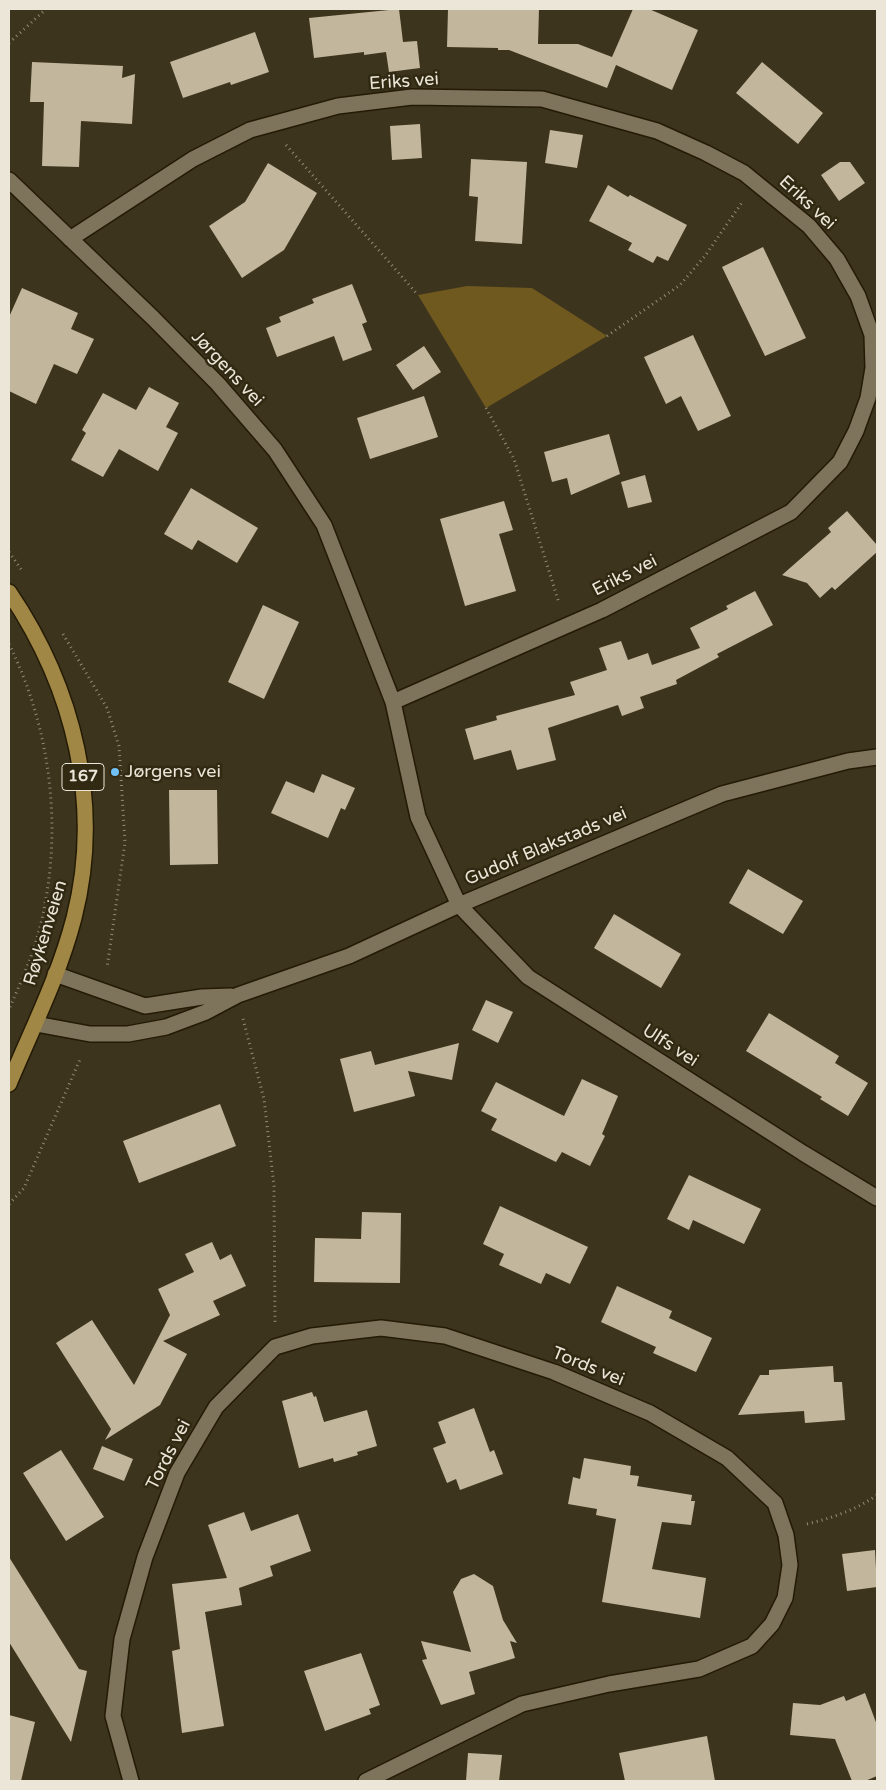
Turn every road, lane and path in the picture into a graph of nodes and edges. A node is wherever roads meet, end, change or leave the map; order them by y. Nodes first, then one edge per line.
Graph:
1 (46, 9) edge
2 (9, 43) edge
3 (269, 125) junction
4 (9, 180) edge
5 (756, 182) junction
6 (70, 240) junction
7 (418, 294) dead end
8 (607, 336) dead end
9 (486, 408) dead end
10 (9, 592) edge
11 (566, 625) junction
12 (9, 644) edge
13 (393, 702) junction
14 (877, 757) edge
15 (459, 905) junction
16 (55, 974) junction
17 (238, 996) junction
18 (9, 1009) edge
19 (242, 1013) dead end
20 (36, 1024) junction
21 (9, 1084) edge
22 (877, 1198) edge
23 (275, 1347) junction
24 (877, 1495) edge
25 (784, 1529) junction
26 (132, 1781) edge
27 (366, 1781) edge

1 - 2 path
3 - 5 street, Eriks vei
3 - 6 street, Eriks vei
3 - 7 path
4 - 6 street, Jørgens vei
5 - 8 path
5 - 11 street, Eriks vei
6 - 13 street, Jørgens vei
9 - 11 path
10 - 16 main road, Røykenveien / 167
11 - 13 street, Eriks vei
12 - 18 path
13 - 15 street, Jørgens vei
14 - 15 street, Gudolf Blakstads vei
15 - 17 street, Gudolf Blakstads vei
15 - 22 street, Ulfs vei
16 - 17 street, Gudolf Blakstads vei
16 - 20 main road, Røykenveien / 167
17 - 20 street, Gudolf Blakstads vei
19 - 23 path
20 - 21 main road, Røykenveien / 167
23 - 25 street, Tords vei
23 - 26 street, Tords vei
24 - 25 path
25 - 27 street, Tords vei

